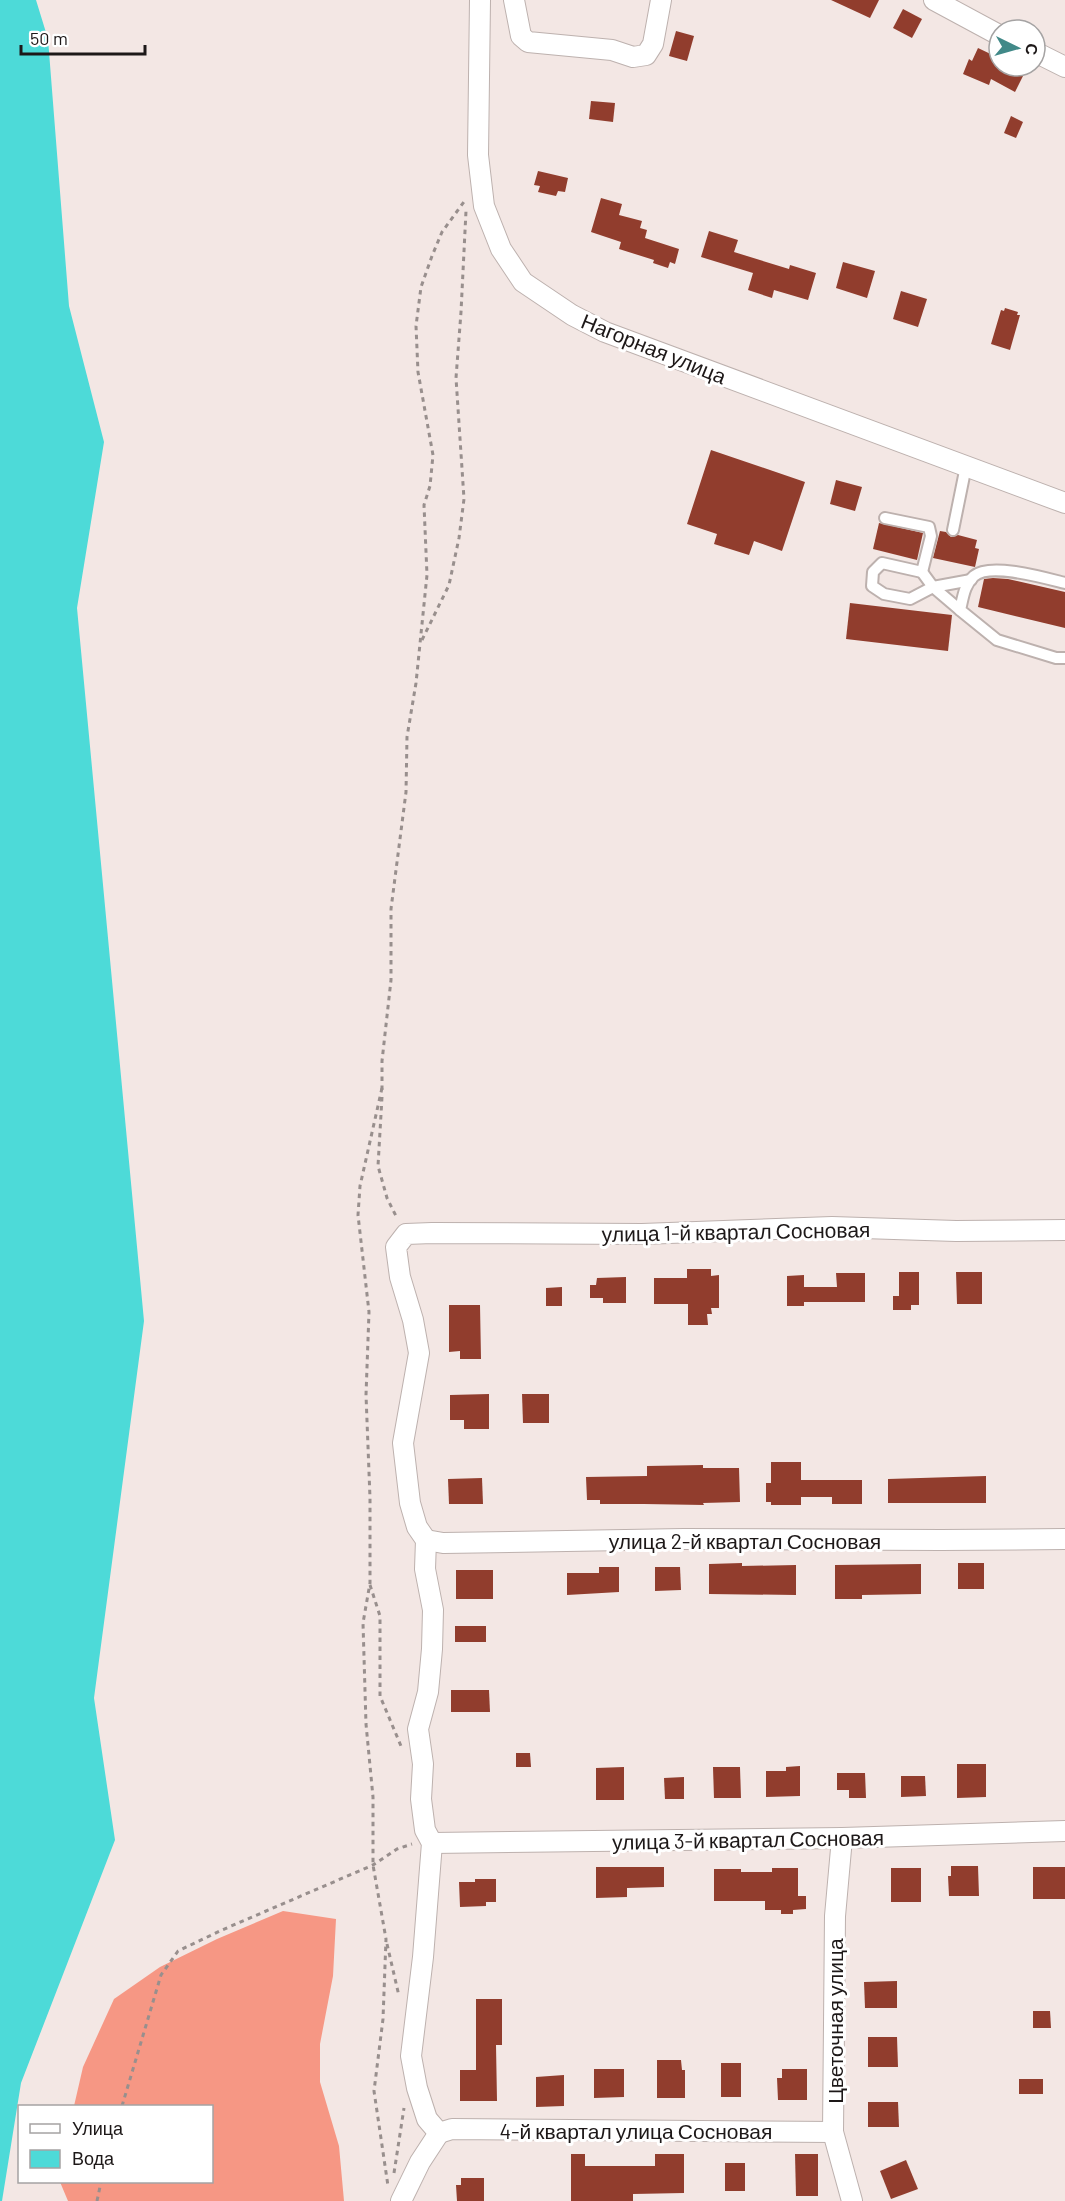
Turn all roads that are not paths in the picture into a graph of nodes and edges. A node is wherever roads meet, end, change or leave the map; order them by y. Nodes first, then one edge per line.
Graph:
1 (480, 0) edge
2 (514, 0) edge
3 (661, 0) edge
4 (934, 0) edge
5 (987, 29) edge
6 (1047, 58) edge
7 (1065, 67) edge
8 (966, 466) junction
9 (1065, 504) edge
10 (885, 518) dead end
11 (953, 530) dead end
12 (922, 572) junction
13 (971, 580) junction
14 (1065, 583) edge
15 (933, 588) junction
16 (960, 610) junction
17 (1065, 658) edge
18 (1065, 1230) edge
19 (1065, 1539) edge
20 (426, 1540) junction
21 (1065, 1831) edge
22 (842, 1838) junction
23 (432, 1843) junction
24 (833, 2132) junction
25 (439, 2133) junction
26 (395, 2197) edge
27 (852, 2201) edge

1 - 8 street, Нагорная улица
2 - 3 street
4 - 5 street
6 - 7 street
8 - 9 street, Нагорная улица
8 - 11 lane
10 - 12 lane
12 - 15 lane
12 - 15 lane
13 - 14 lane
13 - 15 lane
13 - 16 lane
15 - 16 lane
16 - 17 lane
18 - 20 street, улица 1-й квартал Сосновая
19 - 20 street, улица 2-й квартал Сосновая
20 - 23 street
21 - 22 street, улица 3-й квартал Сосновая
22 - 23 street, улица 3-й квартал Сосновая
22 - 24 street, Цветочная улица
23 - 25 street
24 - 25 street, 4-й квартал улица Сосновая
24 - 27 street, Цветочная улица
25 - 26 street

